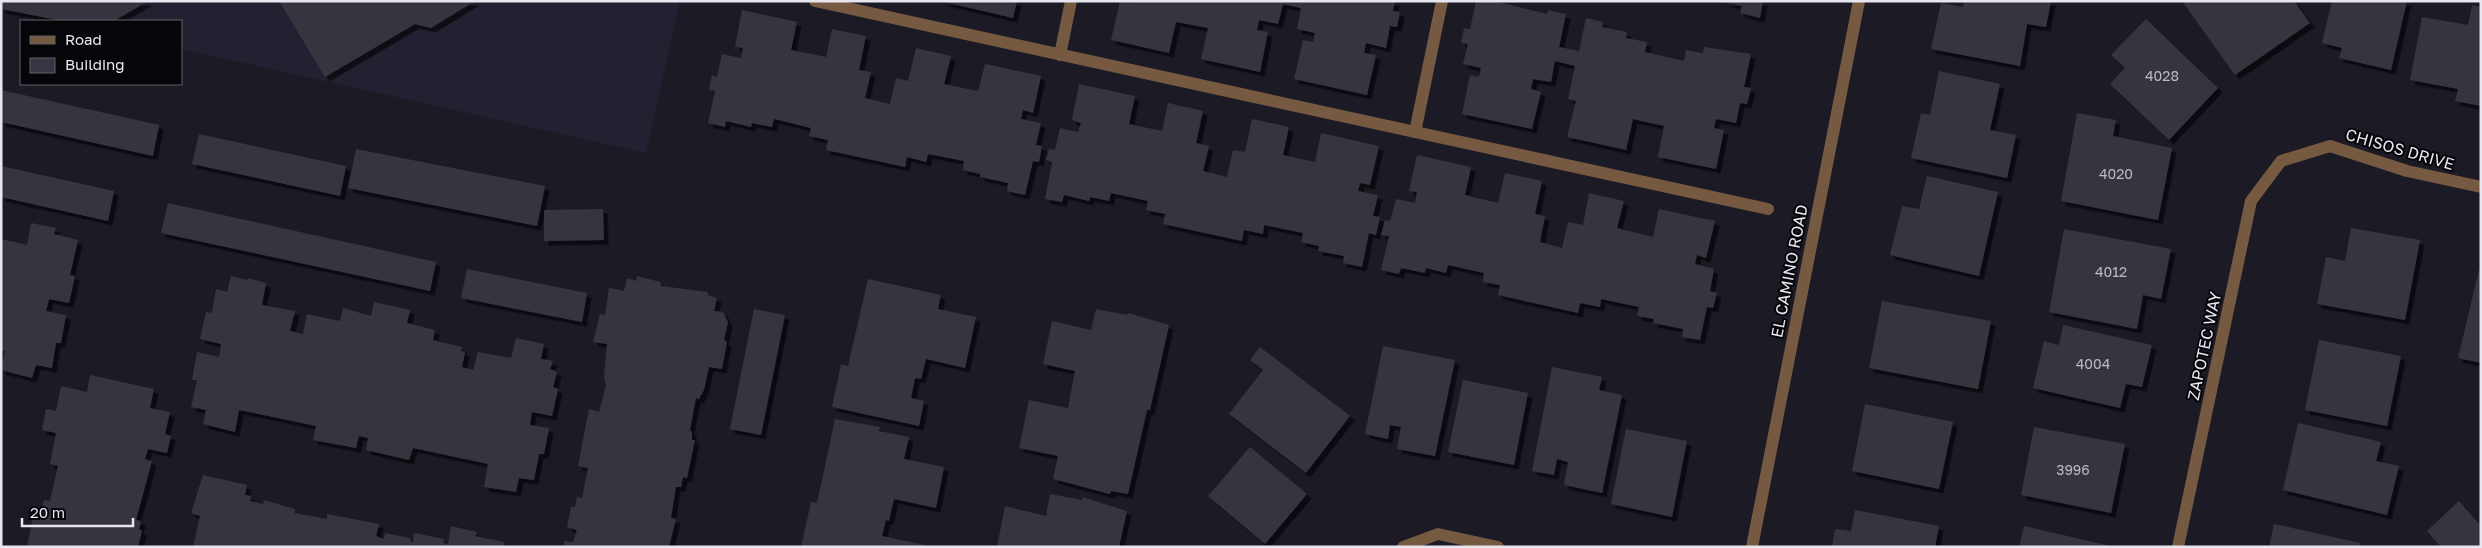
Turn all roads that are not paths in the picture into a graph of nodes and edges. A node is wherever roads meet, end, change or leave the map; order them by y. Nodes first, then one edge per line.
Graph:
1 (815, 1) edge
2 (1071, 1) edge
3 (1442, 1) edge
4 (1859, 1) edge
5 (1060, 55) junction
6 (1416, 132) junction
7 (2282, 161) joint
8 (2481, 187) edge
9 (1768, 209) dead end
10 (1403, 547) edge
11 (1498, 547) edge
12 (1752, 547) edge
13 (2178, 547) edge

1 - 5 street
2 - 5 street
3 - 6 street
4 - 12 street, EL CAMINO ROAD
5 - 6 street
6 - 9 street
7 - 8 street, CHISOS DRIVE
7 - 13 street, ZAPOTEC WAY
10 - 11 street

